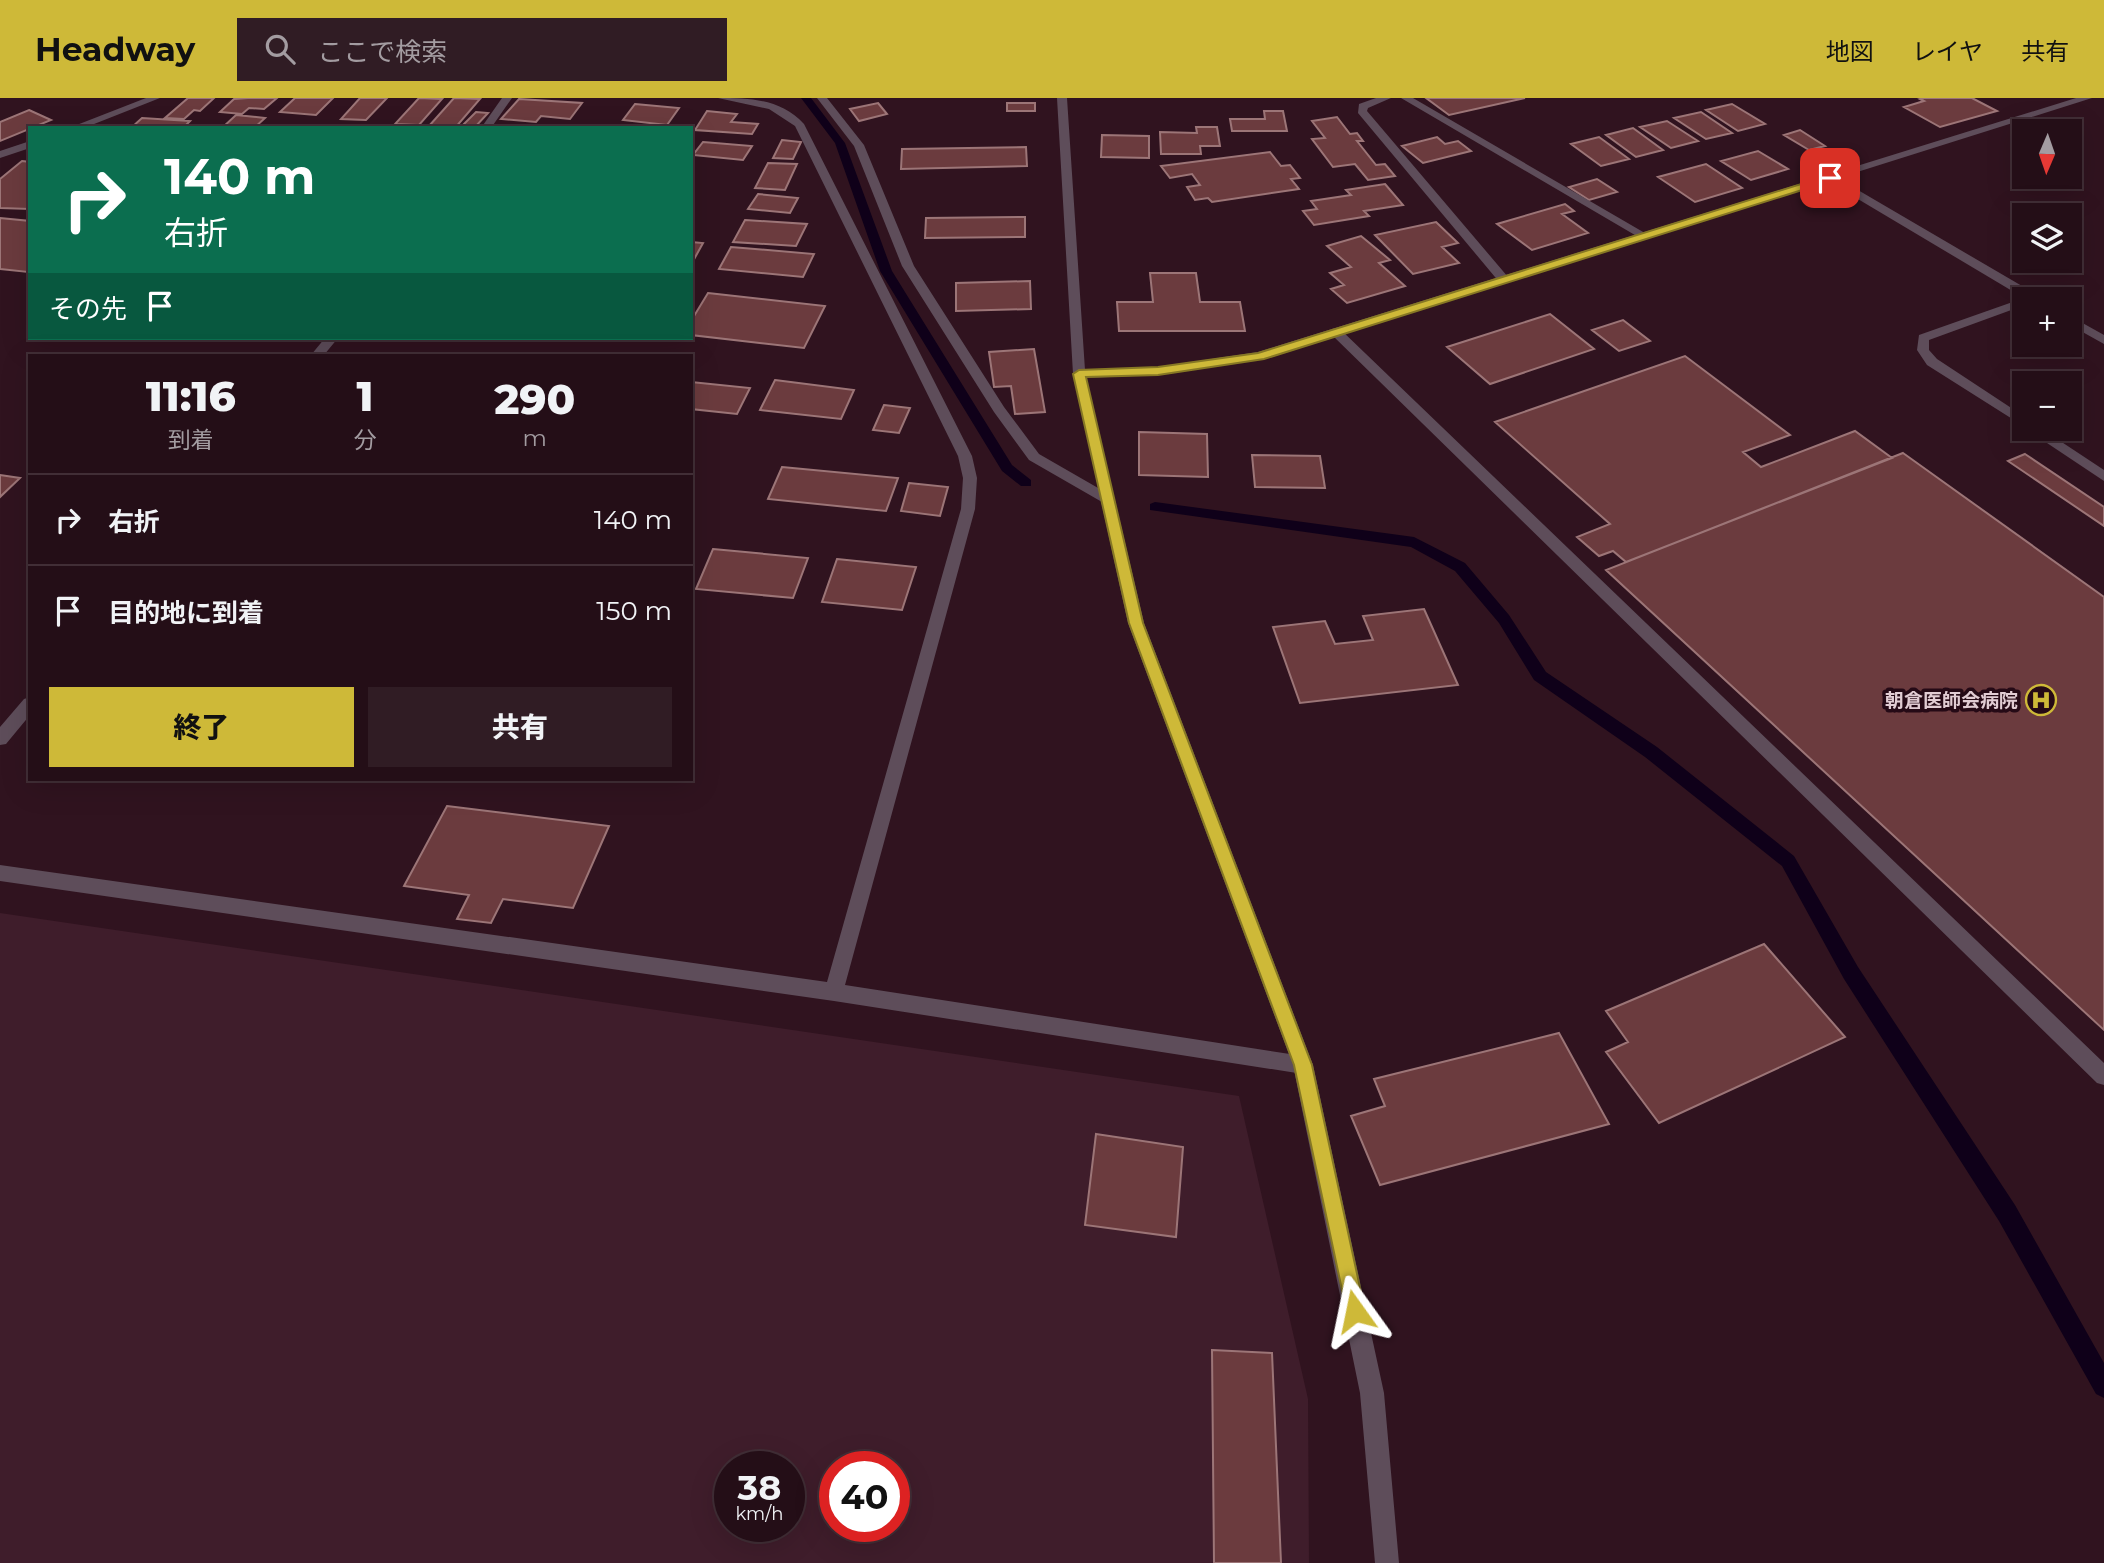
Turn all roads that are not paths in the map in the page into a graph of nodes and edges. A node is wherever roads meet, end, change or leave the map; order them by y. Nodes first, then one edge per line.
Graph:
1 (155, 98) edge
2 (507, 98) edge
3 (723, 98) edge
4 (822, 98) edge
5 (1062, 98) edge
6 (1386, 98) edge
7 (1406, 98) edge
8 (2087, 98) edge
9 (79, 126) edge
10 (487, 126) edge
11 (28, 145) edge
12 (0, 155) edge
13 (1830, 178) junction
14 (1644, 236) junction
15 (1504, 280) junction
16 (2012, 288) edge
17 (2012, 307) edge
18 (2082, 327) edge
19 (1336, 332) junction
20 (330, 340) edge
21 (2104, 340) edge
22 (318, 354) edge
23 (1079, 374) junction
24 (2012, 414) edge
25 (2052, 441) edge
26 (2104, 476) edge
27 (1107, 499) junction
28 (28, 705) edge
29 (0, 739) edge
30 (0, 873) edge
31 (834, 992) junction
32 (1303, 1065) junction
33 (2104, 1076) edge
34 (1387, 1563) edge

1 - 9 street
2 - 10 street
3 - 31 street
4 - 27 street
5 - 23 street
6 - 15 street
7 - 14 street
8 - 13 street
11 - 12 street
13 - 14 street
13 - 16 street
14 - 15 street
15 - 19 street
17 - 24 street
18 - 21 street
19 - 23 street
19 - 33 street
20 - 22 street
23 - 27 street
25 - 26 street
27 - 32 street
28 - 29 street
30 - 31 street
31 - 32 street
32 - 34 street

